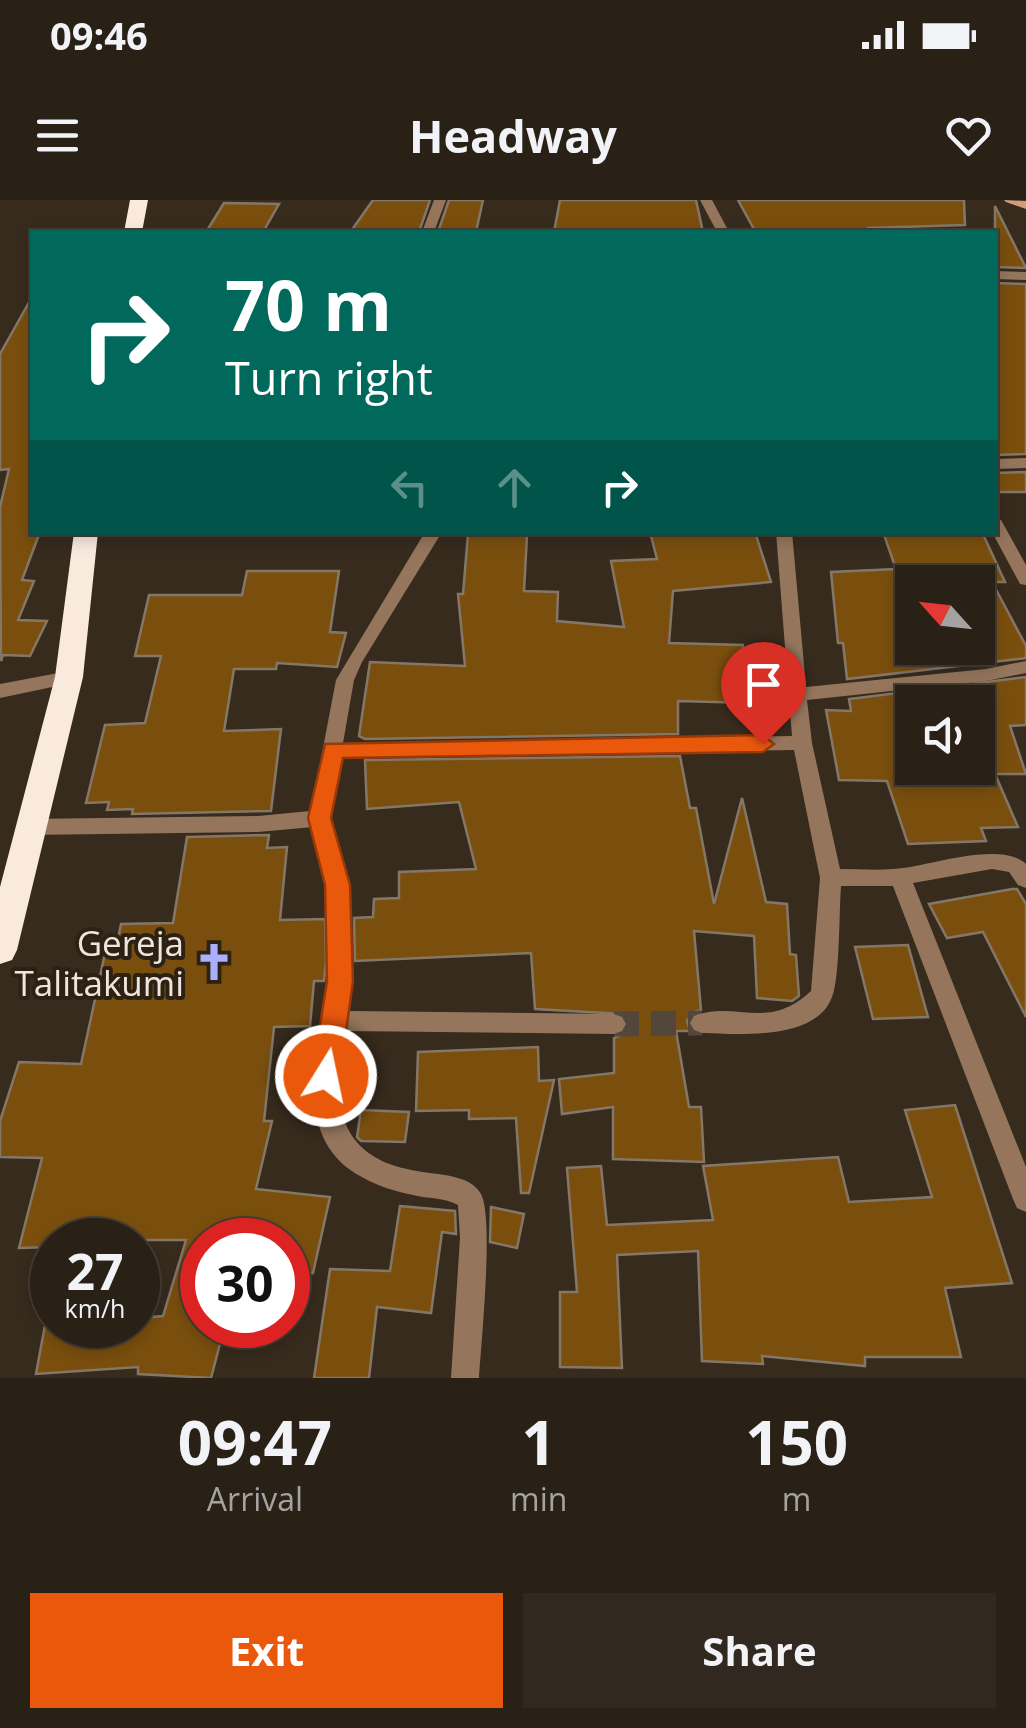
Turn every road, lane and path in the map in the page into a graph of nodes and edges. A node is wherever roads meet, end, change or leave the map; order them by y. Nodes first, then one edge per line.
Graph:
1 (139, 200) edge
2 (440, 200) edge
3 (706, 200) edge
4 (1010, 200) edge
5 (1026, 204) edge
6 (132, 230) edge
7 (429, 230) edge
8 (722, 230) edge
9 (998, 276) edge
10 (1026, 276) edge
11 (1026, 463) edge
12 (998, 464) edge
13 (998, 529) edge
14 (86, 535) edge
15 (432, 535) edge
16 (784, 535) edge
17 (1026, 580) edge
18 (1026, 668) edge
19 (69, 678) junction
20 (0, 690) edge
21 (797, 694) junction
22 (802, 743) junction
23 (333, 750) junction
24 (320, 818) junction
25 (28, 827) junction
26 (900, 877) junction
27 (831, 878) junction
28 (1026, 879) edge
29 (6, 888) edge
30 (0, 950) edge
31 (336, 1021) junction
32 (614, 1024) tunnel mouth
33 (702, 1024) tunnel mouth
34 (1026, 1199) edge
35 (465, 1378) edge

1 - 6 highway
2 - 7 street
3 - 8 street
4 - 5 street
9 - 10 street
11 - 12 street
13 - 17 street
14 - 19 highway
15 - 23 street
16 - 21 street
18 - 21 street
19 - 20 street
19 - 25 highway
21 - 22 street
22 - 23 street
22 - 27 street
23 - 24 street
24 - 25 street
24 - 31 street
25 - 29 highway
26 - 27 street
26 - 28 street
26 - 34 street
27 - 33 street
29 - 30 highway
31 - 32 street
31 - 35 street

